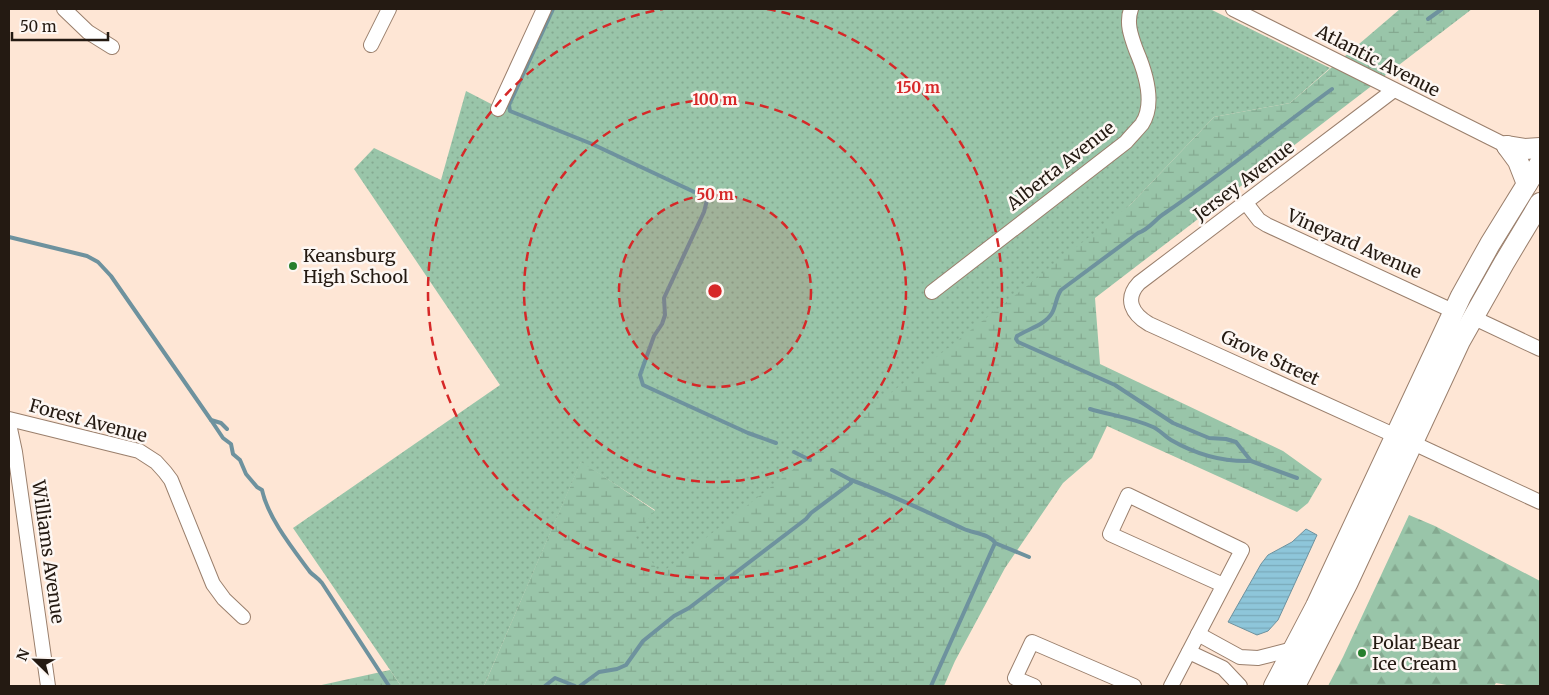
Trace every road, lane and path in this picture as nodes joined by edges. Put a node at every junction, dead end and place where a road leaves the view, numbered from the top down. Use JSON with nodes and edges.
{"nodes":[{"id":1,"x":64,"y":9,"type":"edge"},
{"id":2,"x":388,"y":9,"type":"edge"},
{"id":3,"x":544,"y":9,"type":"edge"},
{"id":4,"x":1131,"y":9,"type":"edge"},
{"id":5,"x":1233,"y":9,"type":"edge"},
{"id":6,"x":371,"y":45,"type":"dead end"},
{"id":7,"x":112,"y":47,"type":"dead end"},
{"id":8,"x":1394,"y":90,"type":"junction"},
{"id":9,"x":498,"y":109,"type":"dead end"},
{"id":10,"x":1507,"y":146,"type":"junction"},
{"id":11,"x":1540,"y":148,"type":"edge"},
{"id":12,"x":1540,"y":163,"type":"edge"},
{"id":13,"x":1527,"y":184,"type":"junction"},
{"id":14,"x":1246,"y":203,"type":"junction"},
{"id":15,"x":1540,"y":203,"type":"edge"},
{"id":16,"x":932,"y":292,"type":"dead end"},
{"id":17,"x":1134,"y":308,"type":"joint"},
{"id":18,"x":1453,"y":312,"type":"junction"},
{"id":19,"x":1472,"y":317,"type":"junction"},
{"id":20,"x":1540,"y":349,"type":"edge"},
{"id":21,"x":9,"y":419,"type":"edge"},
{"id":22,"x":9,"y":424,"type":"edge"},
{"id":23,"x":1404,"y":439,"type":"junction"},
{"id":24,"x":1540,"y":502,"type":"edge"},
{"id":25,"x":1223,"y":585,"type":"junction"},
{"id":26,"x":243,"y":617,"type":"dead end"},
{"id":27,"x":1198,"y":634,"type":"junction"},
{"id":28,"x":1293,"y":649,"type":"junction"},
{"id":29,"x":1189,"y":652,"type":"junction"},
{"id":30,"x":48,"y":686,"type":"edge"},
{"id":31,"x":1034,"y":686,"type":"edge"},
{"id":32,"x":1134,"y":686,"type":"edge"},
{"id":33,"x":1171,"y":686,"type":"edge"},
{"id":34,"x":1240,"y":686,"type":"edge"},
{"id":35,"x":1274,"y":686,"type":"edge"},
{"id":36,"x":1295,"y":686,"type":"edge"}],
"edges":[{"from":1,"to":7,"type":"street"},
{"from":2,"to":6,"type":"street"},
{"from":3,"to":9,"type":"street"},
{"from":4,"to":16,"type":"street","name":"Alberta Avenue"},
{"from":5,"to":8,"type":"street","name":"Atlantic Avenue"},
{"from":8,"to":10,"type":"street","name":"Atlantic Avenue"},
{"from":8,"to":14,"type":"street","name":"Jersey Avenue"},
{"from":10,"to":11,"type":"highway"},
{"from":10,"to":13,"type":"highway"},
{"from":12,"to":13,"type":"highway"},
{"from":13,"to":18,"type":"highway"},
{"from":14,"to":17,"type":"street","name":"Jersey Avenue"},
{"from":14,"to":18,"type":"street","name":"Vineyard Avenue"},
{"from":15,"to":19,"type":"highway"},
{"from":17,"to":23,"type":"street","name":"Grove Street"},
{"from":18,"to":23,"type":"highway"},
{"from":19,"to":20,"type":"street"},
{"from":19,"to":23,"type":"highway"},
{"from":21,"to":26,"type":"street","name":"Forest Avenue"},
{"from":22,"to":30,"type":"street","name":"Williams Avenue"},
{"from":23,"to":24,"type":"street","name":"Grove Street"},
{"from":23,"to":28,"type":"highway"},
{"from":23,"to":36,"type":"highway"},
{"from":25,"to":25,"type":"street"},
{"from":25,"to":27,"type":"street"},
{"from":27,"to":28,"type":"street"},
{"from":27,"to":29,"type":"street"},
{"from":28,"to":35,"type":"highway"},
{"from":29,"to":33,"type":"street"},
{"from":29,"to":34,"type":"street"},
{"from":31,"to":32,"type":"street"}]}
